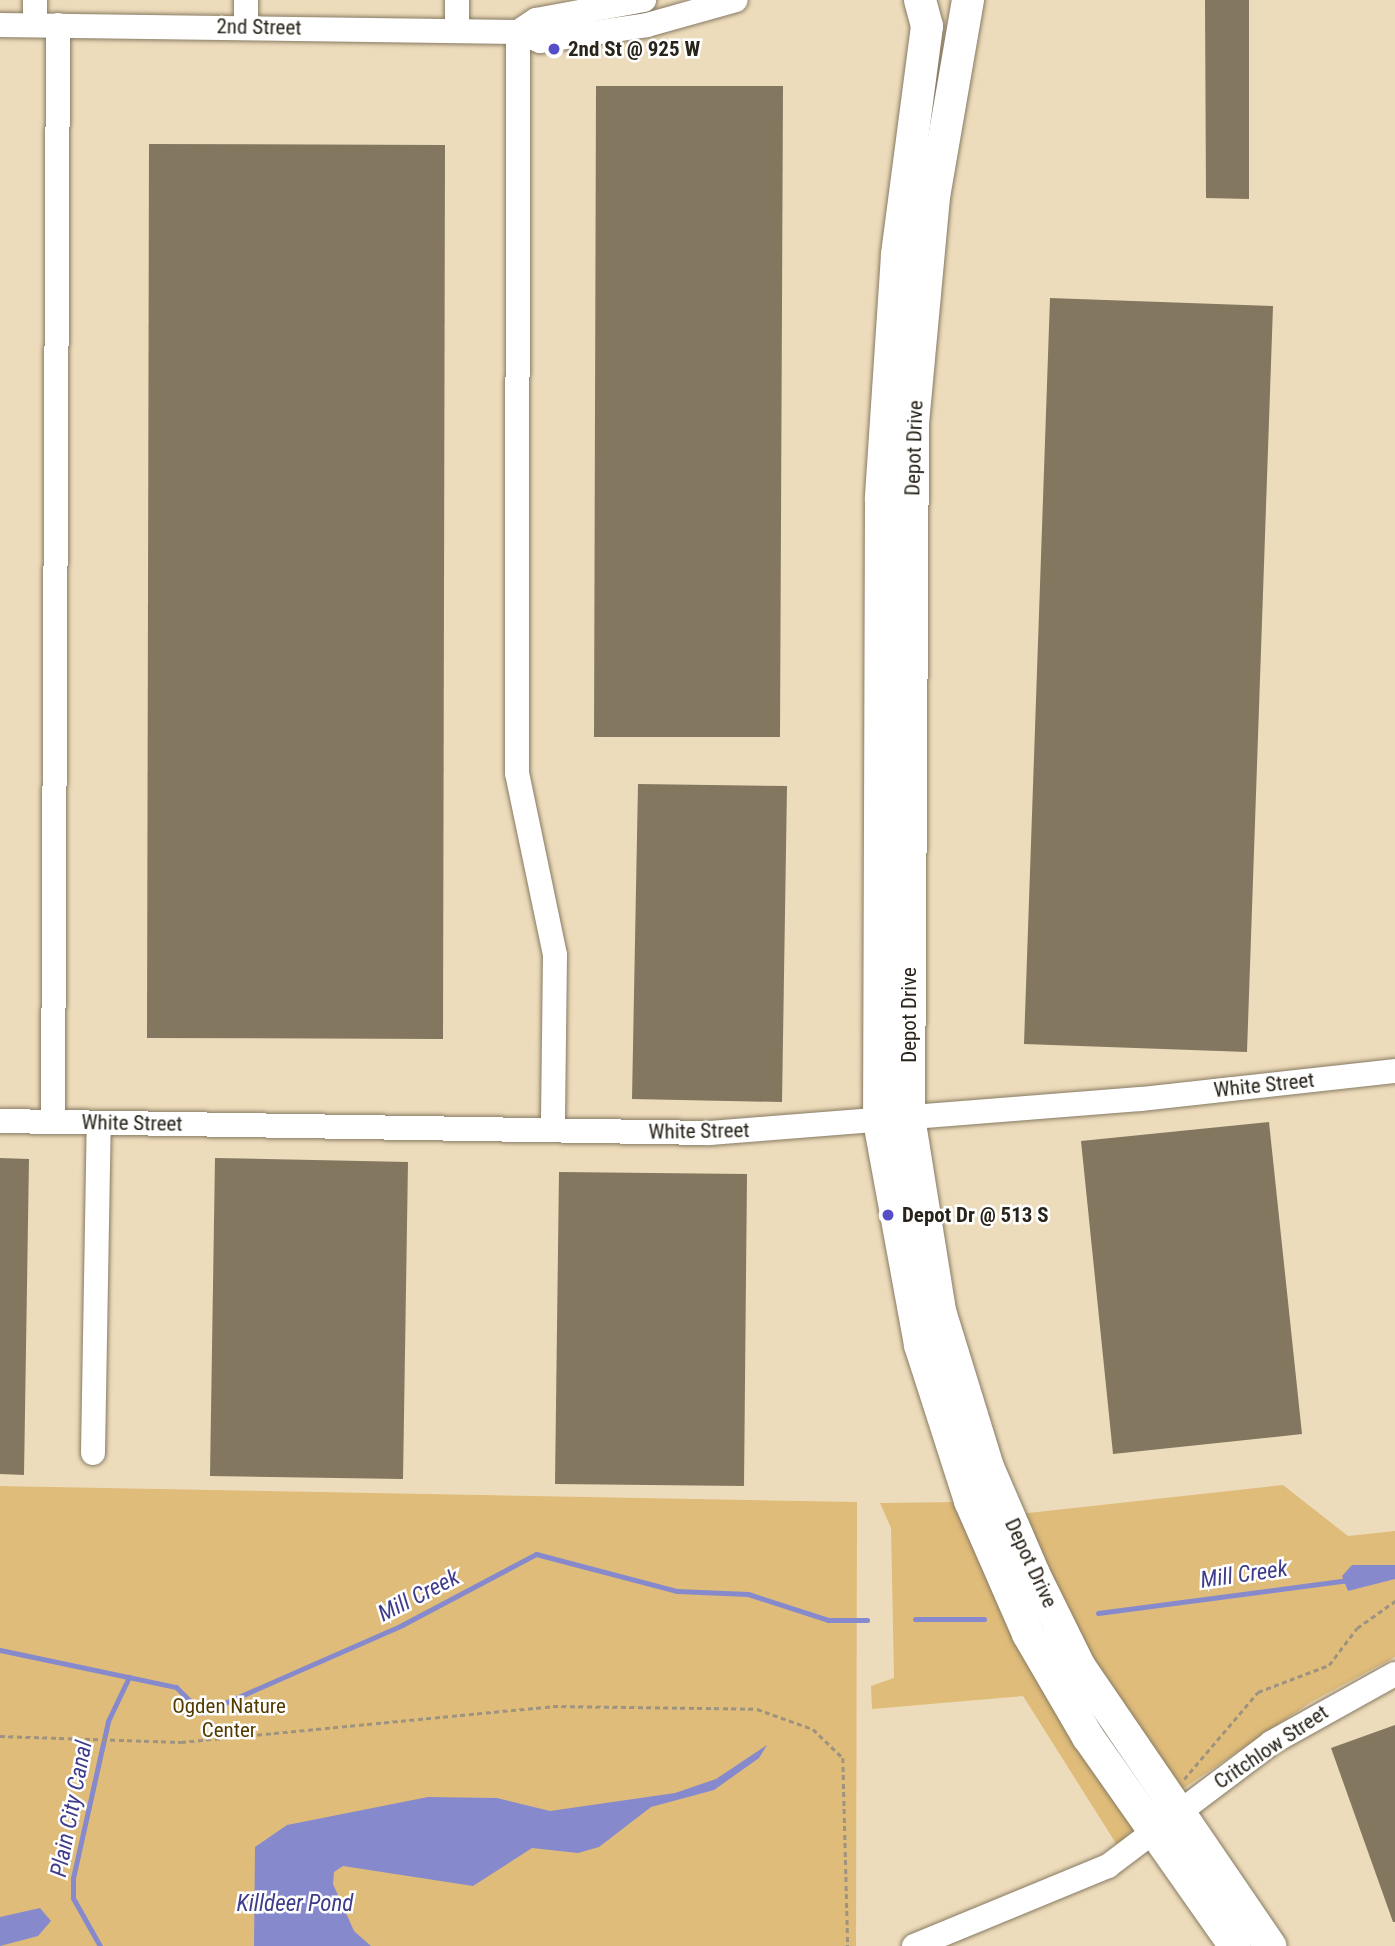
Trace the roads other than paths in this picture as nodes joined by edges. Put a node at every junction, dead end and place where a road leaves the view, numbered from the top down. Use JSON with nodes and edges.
{"nodes":[{"id":1,"x":35,"y":0,"type":"edge"},
{"id":2,"x":246,"y":0,"type":"edge"},
{"id":3,"x":457,"y":0,"type":"edge"},
{"id":4,"x":644,"y":0,"type":"edge"},
{"id":5,"x":736,"y":0,"type":"edge"},
{"id":6,"x":920,"y":0,"type":"edge"},
{"id":7,"x":968,"y":0,"type":"edge"},
{"id":8,"x":0,"y":25,"type":"edge"},
{"id":9,"x":47,"y":25,"type":"junction"},
{"id":10,"x":246,"y":26,"type":"junction"},
{"id":11,"x":457,"y":31,"type":"junction"},
{"id":12,"x":518,"y":32,"type":"junction"},
{"id":13,"x":1395,"y":1071,"type":"edge"},
{"id":14,"x":894,"y":1119,"type":"junction"},
{"id":15,"x":0,"y":1121,"type":"edge"},
{"id":16,"x":53,"y":1122,"type":"junction"},
{"id":17,"x":99,"y":1123,"type":"junction"},
{"id":18,"x":553,"y":1130,"type":"junction"},
{"id":19,"x":93,"y":1453,"type":"dead end"},
{"id":20,"x":1395,"y":1674,"type":"edge"},
{"id":21,"x":1179,"y":1812,"type":"junction"},
{"id":22,"x":1152,"y":1832,"type":"junction"},
{"id":23,"x":914,"y":1946,"type":"edge"},
{"id":24,"x":1235,"y":1946,"type":"edge"},
{"id":25,"x":1270,"y":1946,"type":"edge"}],
"edges":[{"from":1,"to":9,"type":"street"},
{"from":2,"to":10,"type":"street"},
{"from":3,"to":11,"type":"street"},
{"from":4,"to":12,"type":"street","name":"2nd Street"},
{"from":5,"to":12,"type":"street","name":"2nd Street"},
{"from":6,"to":14,"type":"main road","name":"Depot Drive"},
{"from":7,"to":14,"type":"main road","name":"Depot Drive"},
{"from":8,"to":9,"type":"street","name":"2nd Street"},
{"from":9,"to":10,"type":"street","name":"2nd Street"},
{"from":9,"to":16,"type":"street"},
{"from":10,"to":11,"type":"street","name":"2nd Street"},
{"from":11,"to":12,"type":"street","name":"2nd Street"},
{"from":12,"to":18,"type":"street"},
{"from":13,"to":14,"type":"street","name":"White Street"},
{"from":14,"to":18,"type":"street","name":"White Street"},
{"from":14,"to":21,"type":"main road","name":"Depot Drive"},
{"from":14,"to":22,"type":"main road","name":"Depot Drive"},
{"from":15,"to":16,"type":"street","name":"White Street"},
{"from":16,"to":17,"type":"street","name":"White Street"},
{"from":17,"to":18,"type":"street","name":"White Street"},
{"from":17,"to":19,"type":"street"},
{"from":20,"to":21,"type":"street","name":"Critchlow Street"},
{"from":21,"to":22,"type":"street","name":"Critchlow Street"},
{"from":21,"to":25,"type":"main road","name":"Depot Drive"},
{"from":22,"to":23,"type":"street","name":"Critchlow Street"},
{"from":22,"to":24,"type":"main road","name":"Depot Drive"}]}
